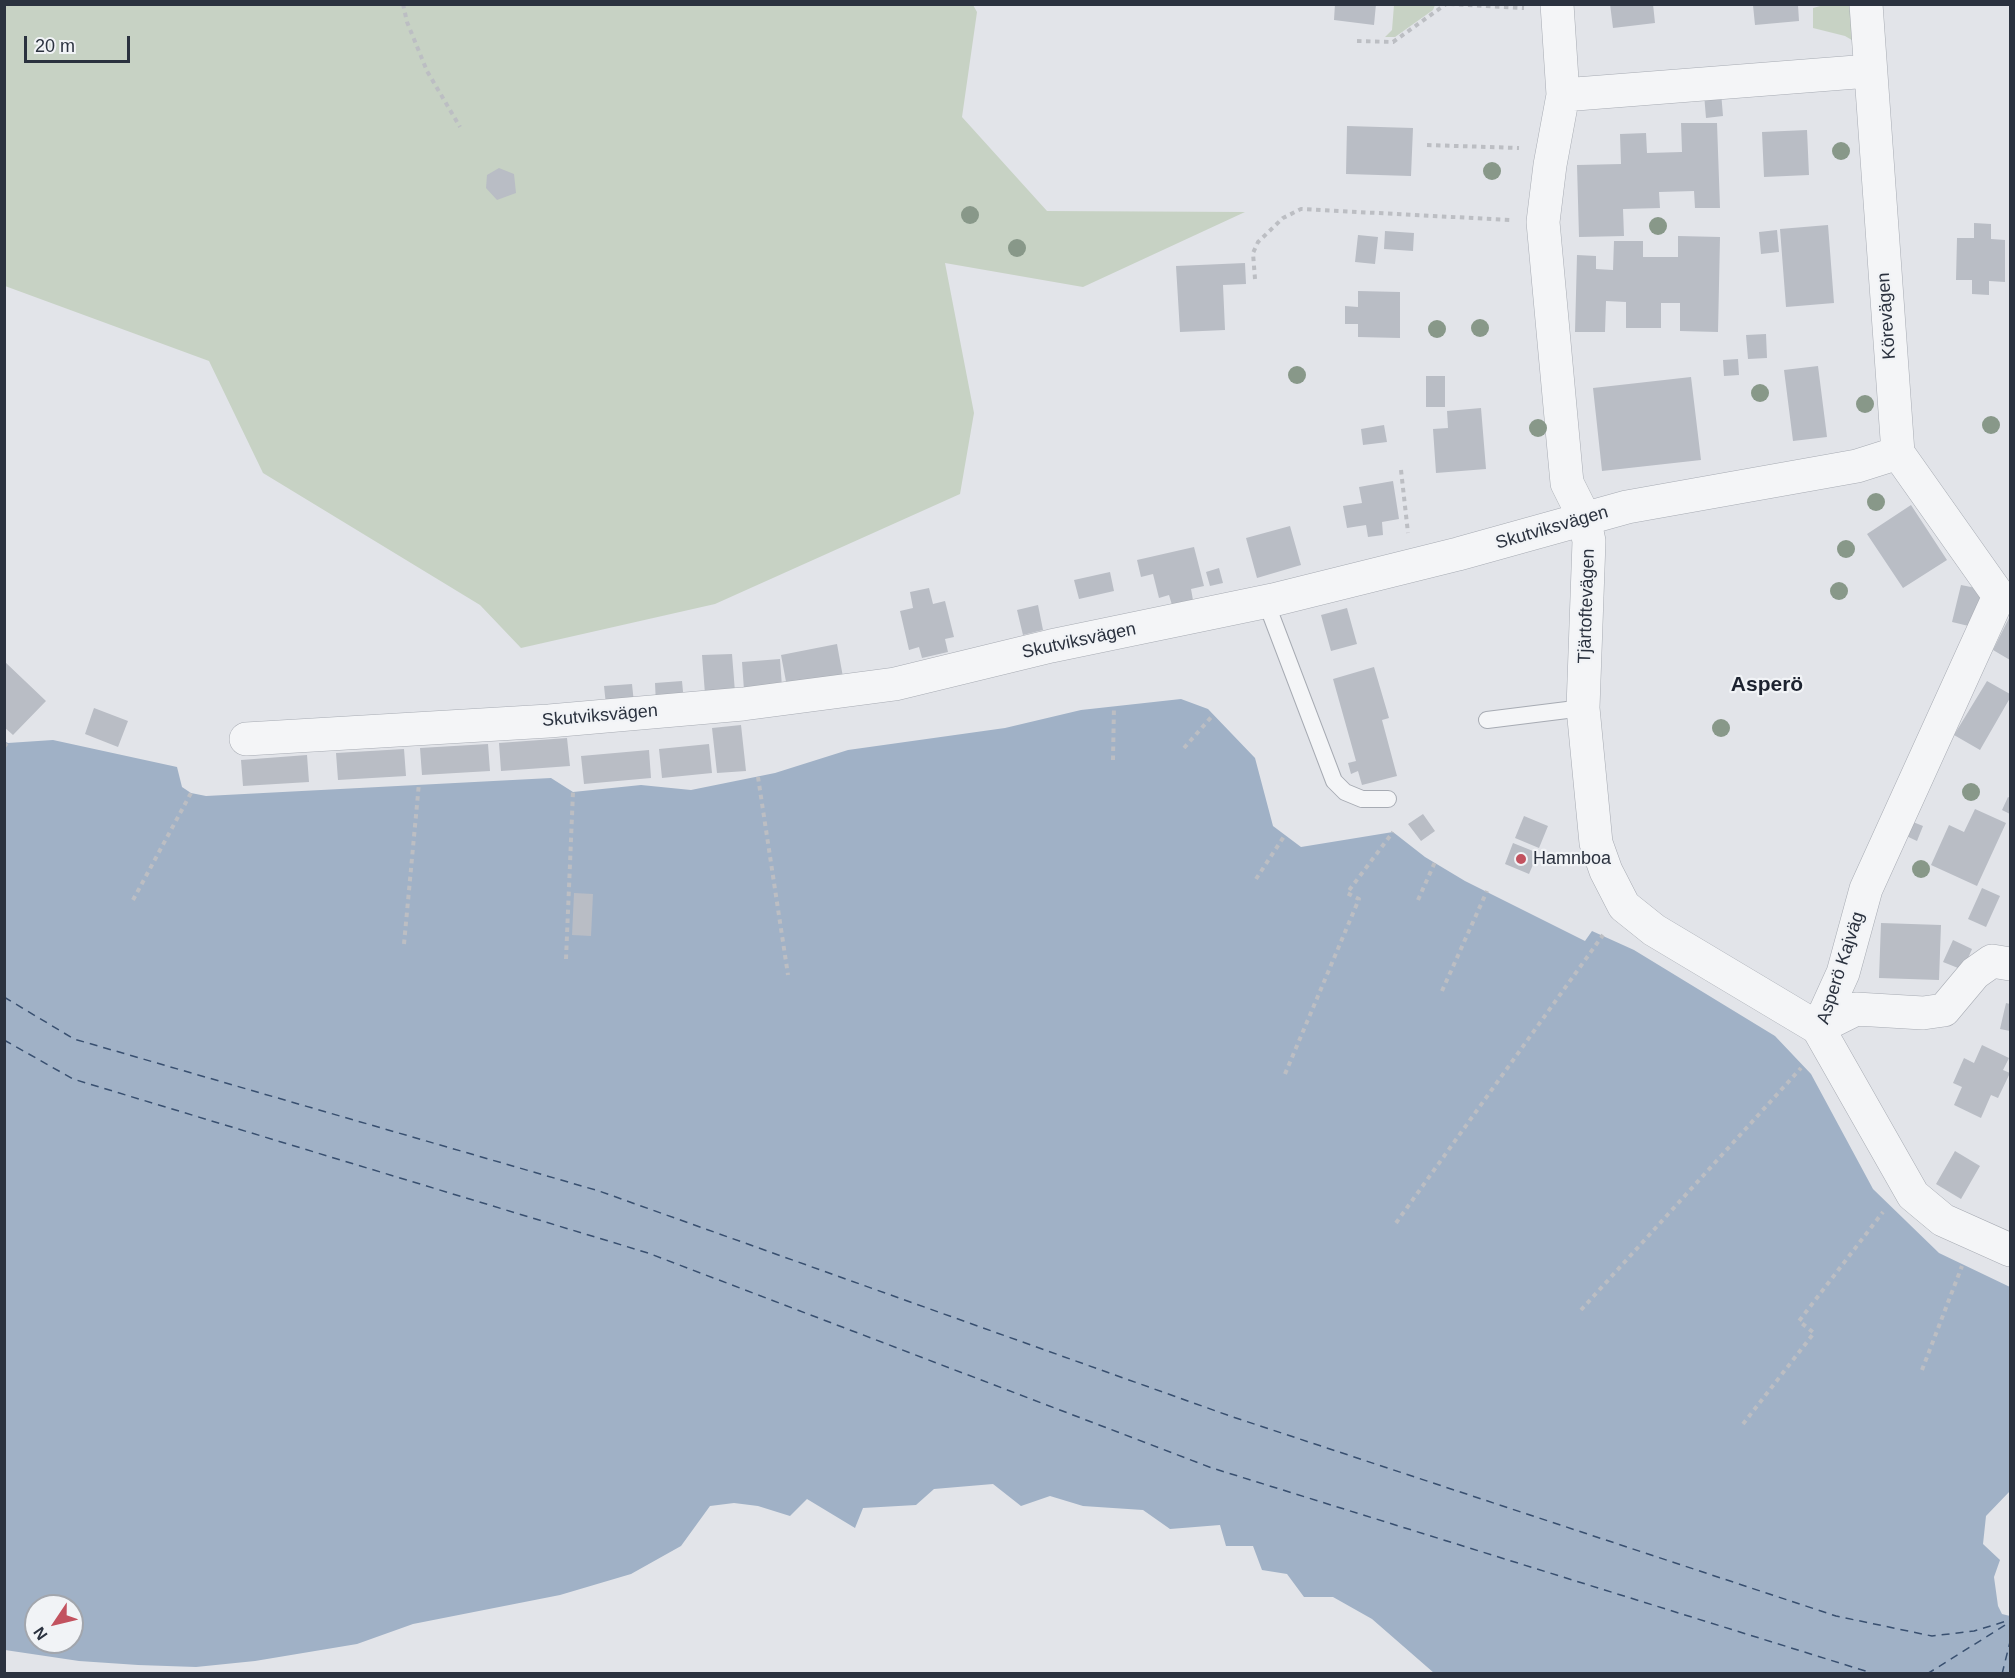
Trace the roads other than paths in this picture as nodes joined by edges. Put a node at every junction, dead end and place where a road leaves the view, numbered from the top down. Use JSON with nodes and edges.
{"nodes":[{"id":1,"x":1866,"y":4,"type":"edge"},
{"id":2,"x":1557,"y":7,"type":"edge"},
{"id":3,"x":1869,"y":71,"type":"junction"},
{"id":4,"x":1563,"y":95,"type":"junction"},
{"id":5,"x":1898,"y":453,"type":"junction"},
{"id":6,"x":1584,"y":517,"type":"junction"},
{"id":7,"x":2005,"y":594,"type":"edge"},
{"id":8,"x":1266,"y":602,"type":"junction"},
{"id":9,"x":1583,"y":708,"type":"junction"},
{"id":10,"x":1487,"y":720,"type":"dead end"},
{"id":11,"x":246,"y":739,"type":"dead end"},
{"id":12,"x":1388,"y":799,"type":"dead end"},
{"id":13,"x":2010,"y":964,"type":"edge"},
{"id":14,"x":1818,"y":1028,"type":"junction"},
{"id":15,"x":2010,"y":1250,"type":"edge"}],
"edges":[{"from":1,"to":3,"type":"street","name":"Körevägen"},
{"from":2,"to":4,"type":"street","name":"Tjärtoftevägen"},
{"from":3,"to":4,"type":"street"},
{"from":3,"to":5,"type":"street","name":"Körevägen"},
{"from":4,"to":6,"type":"street","name":"Tjärtoftevägen"},
{"from":5,"to":6,"type":"street","name":"Skutviksvägen"},
{"from":5,"to":7,"type":"street"},
{"from":6,"to":8,"type":"street","name":"Skutviksvägen"},
{"from":6,"to":9,"type":"street","name":"Tjärtoftevägen"},
{"from":7,"to":14,"type":"street","name":"Asperö Kajväg"},
{"from":8,"to":11,"type":"street","name":"Skutviksvägen"},
{"from":8,"to":12,"type":"lane"},
{"from":9,"to":10,"type":"lane"},
{"from":9,"to":14,"type":"street","name":"Tjärtoftevägen"},
{"from":13,"to":14,"type":"street"},
{"from":14,"to":15,"type":"street","name":"Asperö Kajväg"}]}
